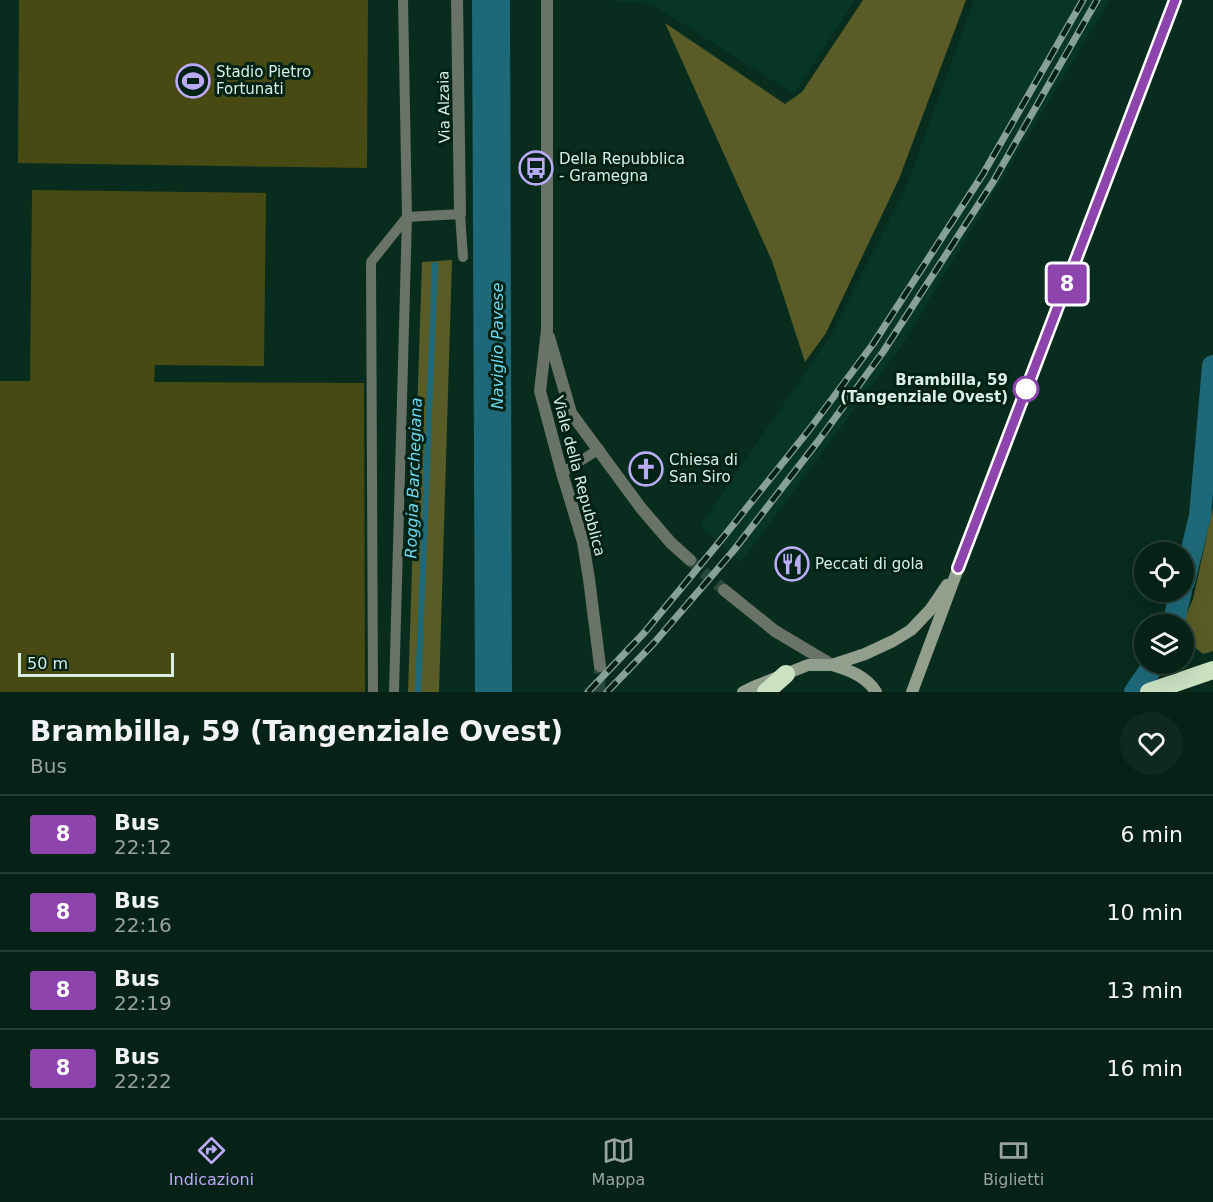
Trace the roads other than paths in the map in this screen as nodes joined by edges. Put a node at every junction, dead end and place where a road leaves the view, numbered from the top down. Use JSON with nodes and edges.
{"nodes":[{"id":1,"x":403,"y":0,"type":"edge"},
{"id":2,"x":458,"y":0,"type":"edge"},
{"id":3,"x":547,"y":0,"type":"edge"},
{"id":4,"x":1175,"y":0,"type":"edge"},
{"id":5,"x":460,"y":214,"type":"junction"},
{"id":6,"x":406,"y":217,"type":"junction"},
{"id":7,"x":463,"y":257,"type":"dead end"},
{"id":8,"x":547,"y":330,"type":"junction"},
{"id":9,"x":599,"y":449,"type":"junction"},
{"id":10,"x":562,"y":472,"type":"junction"},
{"id":11,"x":690,"y":560,"type":"tunnel mouth"},
{"id":12,"x":958,"y":568,"type":"junction"},
{"id":13,"x":724,"y":590,"type":"tunnel mouth"},
{"id":14,"x":832,"y":665,"type":"junction"},
{"id":15,"x":600,"y":666,"type":"tunnel mouth"},
{"id":16,"x":1213,"y":670,"type":"edge"},
{"id":17,"x":786,"y":674,"type":"junction"},
{"id":18,"x":373,"y":692,"type":"edge"},
{"id":19,"x":394,"y":692,"type":"edge"},
{"id":20,"x":743,"y":692,"type":"edge"},
{"id":21,"x":766,"y":692,"type":"edge"},
{"id":22,"x":876,"y":692,"type":"edge"},
{"id":23,"x":912,"y":692,"type":"edge"},
{"id":24,"x":1149,"y":692,"type":"edge"}],
"edges":[{"from":1,"to":6,"type":"lane"},
{"from":2,"to":5,"type":"street","name":"Via Alzaia"},
{"from":3,"to":8,"type":"street","name":"Viale della Repubblica"},
{"from":4,"to":12,"type":"main road"},
{"from":5,"to":6,"type":"lane"},
{"from":5,"to":7,"type":"lane"},
{"from":6,"to":18,"type":"lane"},
{"from":6,"to":19,"type":"lane"},
{"from":8,"to":9,"type":"street","name":"Viale della Repubblica"},
{"from":8,"to":10,"type":"street","name":"Viale della Repubblica"},
{"from":9,"to":10,"type":"lane"},
{"from":9,"to":11,"type":"street","name":"Viale della Repubblica"},
{"from":10,"to":15,"type":"street","name":"Viale della Repubblica"},
{"from":12,"to":14,"type":"main road"},
{"from":12,"to":23,"type":"main road"},
{"from":13,"to":14,"type":"street"},
{"from":14,"to":17,"type":"main road"},
{"from":14,"to":22,"type":"main road"},
{"from":16,"to":24,"type":"highway"},
{"from":17,"to":20,"type":"main road"},
{"from":17,"to":21,"type":"highway"}]}
